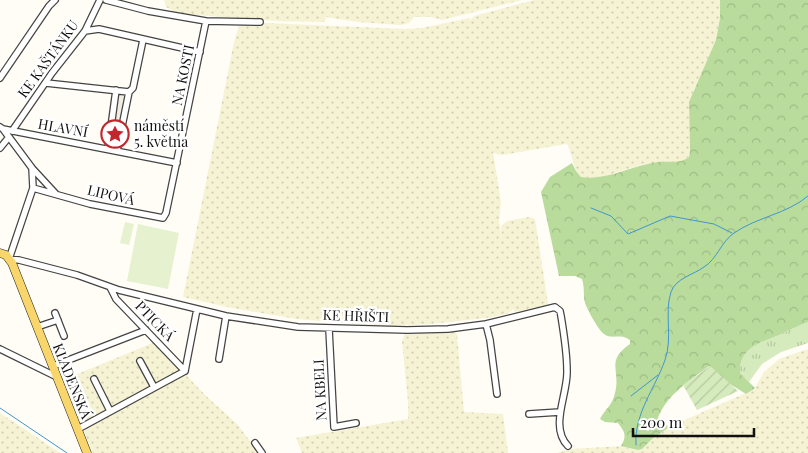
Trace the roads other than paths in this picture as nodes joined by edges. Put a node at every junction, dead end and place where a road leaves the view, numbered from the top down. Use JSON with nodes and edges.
{"nodes":[{"id":1,"x":100,"y":0,"type":"edge"},
{"id":2,"x":106,"y":0,"type":"edge"},
{"id":3,"x":52,"y":1,"type":"edge"},
{"id":4,"x":92,"y":19,"type":"junction"},
{"id":5,"x":206,"y":21,"type":"junction"},
{"id":6,"x":260,"y":22,"type":"dead end"},
{"id":7,"x":99,"y":29,"type":"junction"},
{"id":8,"x":85,"y":31,"type":"junction"},
{"id":9,"x":142,"y":40,"type":"junction"},
{"id":10,"x":200,"y":52,"type":"junction"},
{"id":11,"x":0,"y":78,"type":"edge"},
{"id":12,"x":46,"y":83,"type":"junction"},
{"id":13,"x":116,"y":90,"type":"junction"},
{"id":14,"x":129,"y":92,"type":"junction"},
{"id":15,"x":2,"y":128,"type":"edge"},
{"id":16,"x":10,"y":134,"type":"junction"},
{"id":17,"x":0,"y":148,"type":"edge"},
{"id":18,"x":108,"y":149,"type":"junction"},
{"id":19,"x":116,"y":151,"type":"junction"},
{"id":20,"x":177,"y":163,"type":"junction"},
{"id":21,"x":32,"y":168,"type":"junction"},
{"id":22,"x":34,"y":188,"type":"junction"},
{"id":23,"x":57,"y":194,"type":"junction"},
{"id":24,"x":161,"y":219,"type":"joint"},
{"id":25,"x":0,"y":253,"type":"edge"},
{"id":26,"x":9,"y":259,"type":"junction"},
{"id":27,"x":110,"y":287,"type":"junction"},
{"id":28,"x":197,"y":309,"type":"junction"},
{"id":29,"x":55,"y":313,"type":"dead end"},
{"id":30,"x":226,"y":316,"type":"junction"},
{"id":31,"x":58,"y":320,"type":"junction"},
{"id":32,"x":486,"y":324,"type":"junction"},
{"id":33,"x":37,"y":328,"type":"junction"},
{"id":34,"x":329,"y":328,"type":"junction"},
{"id":35,"x":146,"y":330,"type":"junction"},
{"id":36,"x":64,"y":336,"type":"dead end"},
{"id":37,"x":0,"y":349,"type":"edge"},
{"id":38,"x":219,"y":358,"type":"dead end"},
{"id":39,"x":140,"y":360,"type":"dead end"},
{"id":40,"x":52,"y":366,"type":"junction"},
{"id":41,"x":185,"y":371,"type":"junction"},
{"id":42,"x":57,"y":377,"type":"junction"},
{"id":43,"x":94,"y":379,"type":"dead end"},
{"id":44,"x":154,"y":387,"type":"junction"},
{"id":45,"x":497,"y":394,"type":"dead end"},
{"id":46,"x":110,"y":411,"type":"junction"},
{"id":47,"x":560,"y":412,"type":"junction"},
{"id":48,"x":529,"y":414,"type":"dead end"},
{"id":49,"x":356,"y":423,"type":"dead end"},
{"id":50,"x":78,"y":428,"type":"junction"},
{"id":51,"x":255,"y":443,"type":"dead end"},
{"id":52,"x":568,"y":446,"type":"dead end"},
{"id":53,"x":87,"y":453,"type":"edge"},
{"id":54,"x":262,"y":453,"type":"edge"}],
"edges":[{"from":1,"to":4,"type":"street","name":"KE KAŠTÁNKU"},
{"from":2,"to":5,"type":"street"},
{"from":3,"to":11,"type":"street"},
{"from":4,"to":7,"type":"street"},
{"from":4,"to":8,"type":"street","name":"KE KAŠTÁNKU"},
{"from":5,"to":6,"type":"street"},
{"from":5,"to":10,"type":"street","name":"NA KOSTI"},
{"from":7,"to":8,"type":"street"},
{"from":7,"to":9,"type":"street"},
{"from":8,"to":12,"type":"street","name":"KE KAŠTÁNKU"},
{"from":9,"to":10,"type":"street"},
{"from":9,"to":14,"type":"street"},
{"from":10,"to":20,"type":"street","name":"NA KOSTI"},
{"from":12,"to":13,"type":"street"},
{"from":12,"to":16,"type":"street","name":"KE KAŠTÁNKU"},
{"from":13,"to":14,"type":"street"},
{"from":13,"to":18,"type":"street"},
{"from":14,"to":19,"type":"street"},
{"from":15,"to":16,"type":"street","name":"LIPOVÁ"},
{"from":16,"to":17,"type":"street","name":"KE KAŠTÁNKU"},
{"from":16,"to":18,"type":"street","name":"HLAVNÍ"},
{"from":16,"to":21,"type":"street","name":"LIPOVÁ"},
{"from":18,"to":19,"type":"street","name":"HLAVNÍ"},
{"from":19,"to":20,"type":"street","name":"HLAVNÍ"},
{"from":20,"to":24,"type":"street","name":"NA KOSTI"},
{"from":21,"to":22,"type":"street"},
{"from":21,"to":23,"type":"street","name":"LIPOVÁ"},
{"from":22,"to":23,"type":"street","name":"LIPOVÁ"},
{"from":22,"to":26,"type":"street"},
{"from":23,"to":24,"type":"street","name":"LIPOVÁ"},
{"from":25,"to":26,"type":"main road"},
{"from":26,"to":27,"type":"street","name":"KE HŘIŠTI"},
{"from":26,"to":33,"type":"main road","name":"KLADENSKÁ"},
{"from":27,"to":28,"type":"street","name":"KE HŘIŠTI"},
{"from":27,"to":35,"type":"street","name":"PTICKÁ"},
{"from":28,"to":30,"type":"street","name":"KE HŘIŠTI"},
{"from":28,"to":41,"type":"street"},
{"from":29,"to":31,"type":"street","name":"KLADENSKÁ"},
{"from":30,"to":34,"type":"street","name":"KE HŘIŠTI"},
{"from":30,"to":38,"type":"street"},
{"from":31,"to":33,"type":"street"},
{"from":31,"to":36,"type":"street","name":"KLADENSKÁ"},
{"from":32,"to":34,"type":"street","name":"KE HŘIŠTI"},
{"from":32,"to":45,"type":"street"},
{"from":32,"to":47,"type":"street","name":"KE HŘIŠTI"},
{"from":33,"to":40,"type":"main road","name":"KLADENSKÁ"},
{"from":34,"to":49,"type":"street","name":"NA KBELI"},
{"from":35,"to":40,"type":"street"},
{"from":35,"to":41,"type":"street","name":"PTICKÁ"},
{"from":37,"to":42,"type":"street"},
{"from":39,"to":44,"type":"street"},
{"from":40,"to":42,"type":"main road","name":"KLADENSKÁ"},
{"from":41,"to":44,"type":"street"},
{"from":42,"to":50,"type":"main road","name":"KLADENSKÁ"},
{"from":43,"to":46,"type":"street"},
{"from":44,"to":46,"type":"street"},
{"from":46,"to":50,"type":"street"},
{"from":47,"to":48,"type":"street"},
{"from":47,"to":52,"type":"street","name":"KE HŘIŠTI"},
{"from":50,"to":53,"type":"main road","name":"KLADENSKÁ"},
{"from":51,"to":54,"type":"street"}]}
